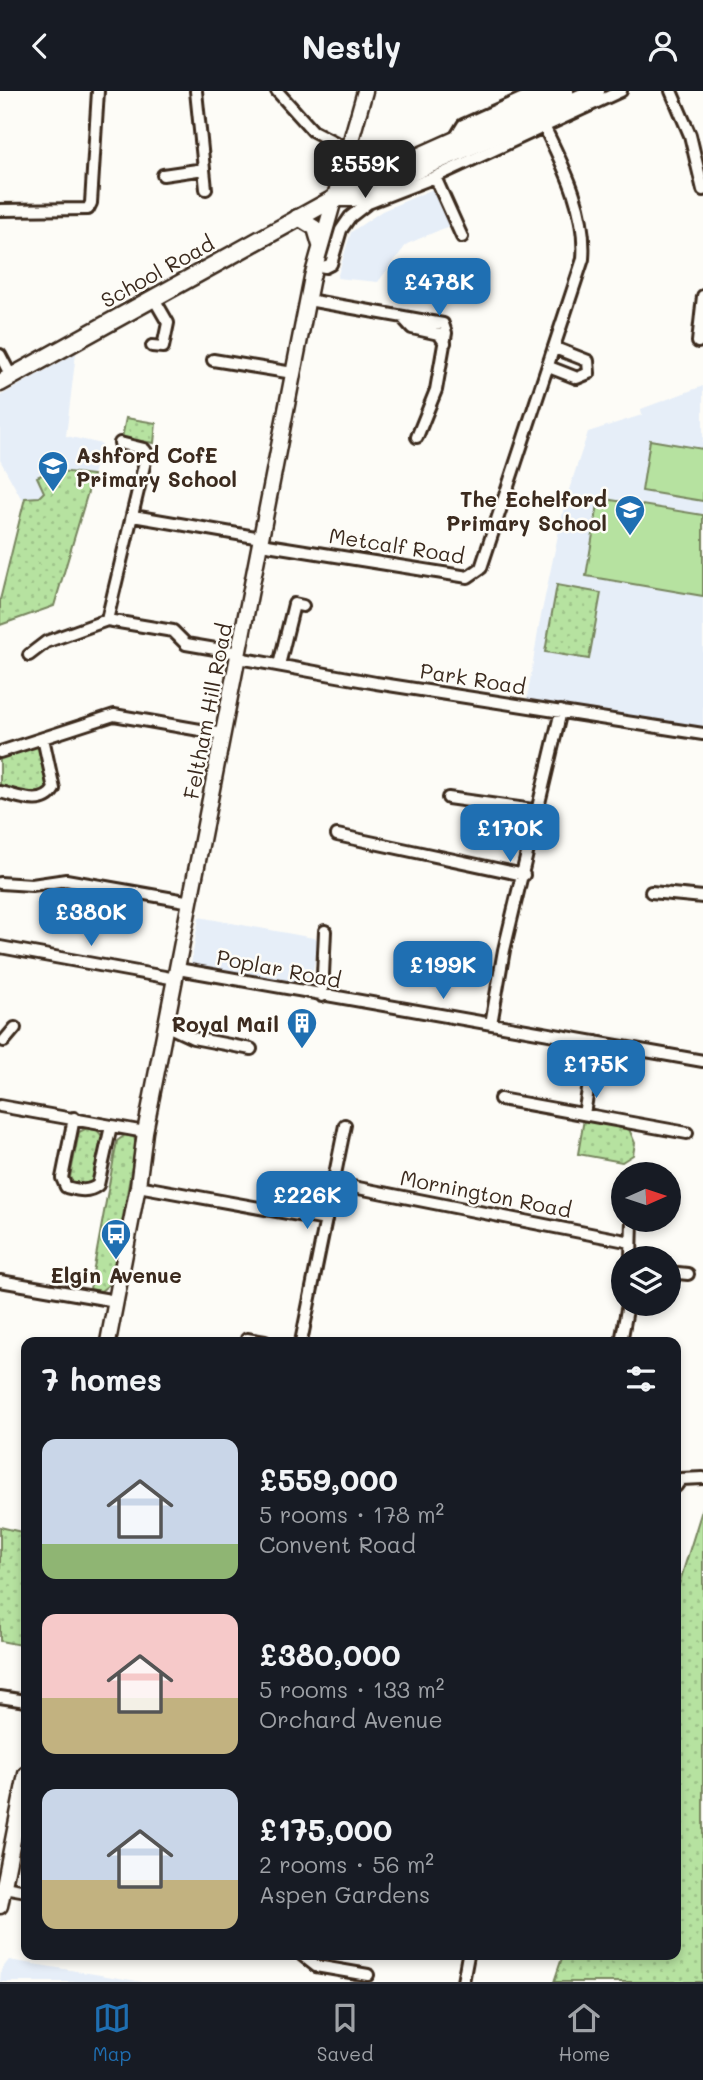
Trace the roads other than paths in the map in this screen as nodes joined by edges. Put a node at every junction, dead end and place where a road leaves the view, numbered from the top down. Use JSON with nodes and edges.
{"nodes":[{"id":1,"x":97,"y":91,"type":"edge"},
{"id":2,"x":196,"y":91,"type":"edge"},
{"id":3,"x":277,"y":91,"type":"edge"},
{"id":4,"x":365,"y":91,"type":"edge"},
{"id":5,"x":539,"y":91,"type":"edge"},
{"id":6,"x":565,"y":91,"type":"edge"},
{"id":7,"x":596,"y":91,"type":"edge"},
{"id":8,"x":621,"y":91,"type":"edge"},
{"id":9,"x":671,"y":91,"type":"edge"},
{"id":10,"x":515,"y":96,"type":"edge"},
{"id":11,"x":542,"y":122,"type":"junction"},
{"id":12,"x":452,"y":142,"type":"junction"},
{"id":13,"x":348,"y":149,"type":"junction"},
{"id":14,"x":204,"y":169,"type":"junction"},
{"id":15,"x":378,"y":174,"type":"junction"},
{"id":16,"x":163,"y":175,"type":"dead end"},
{"id":17,"x":435,"y":177,"type":"junction"},
{"id":18,"x":206,"y":189,"type":"dead end"},
{"id":19,"x":703,"y":190,"type":"edge"},
{"id":20,"x":335,"y":198,"type":"junction"},
{"id":21,"x":0,"y":210,"type":"edge"},
{"id":22,"x":297,"y":217,"type":"junction"},
{"id":23,"x":462,"y":237,"type":"dead end"},
{"id":24,"x":320,"y":250,"type":"junction"},
{"id":25,"x":315,"y":265,"type":"junction"},
{"id":26,"x":703,"y":296,"type":"edge"},
{"id":27,"x":153,"y":297,"type":"junction"},
{"id":28,"x":308,"y":300,"type":"junction"},
{"id":29,"x":698,"y":342,"type":"dead end"},
{"id":30,"x":152,"y":346,"type":"dead end"},
{"id":31,"x":555,"y":348,"type":"junction"},
{"id":32,"x":0,"y":355,"type":"edge"},
{"id":33,"x":213,"y":360,"type":"dead end"},
{"id":34,"x":549,"y":367,"type":"junction"},
{"id":35,"x":293,"y":373,"type":"junction"},
{"id":36,"x":6,"y":379,"type":"edge"},
{"id":37,"x":417,"y":436,"type":"dead end"},
{"id":38,"x":120,"y":443,"type":"dead end"},
{"id":39,"x":133,"y":516,"type":"junction"},
{"id":40,"x":261,"y":541,"type":"junction"},
{"id":41,"x":303,"y":605,"type":"dead end"},
{"id":42,"x":107,"y":620,"type":"junction"},
{"id":43,"x":29,"y":655,"type":"dead end"},
{"id":44,"x":239,"y":656,"type":"junction"},
{"id":45,"x":279,"y":665,"type":"junction"},
{"id":46,"x":561,"y":711,"type":"junction"},
{"id":47,"x":223,"y":734,"type":"junction"},
{"id":48,"x":703,"y":734,"type":"edge"},
{"id":49,"x":43,"y":738,"type":"junction"},
{"id":50,"x":0,"y":752,"type":"edge"},
{"id":51,"x":0,"y":792,"type":"edge"},
{"id":52,"x":448,"y":798,"type":"dead end"},
{"id":53,"x":540,"y":811,"type":"junction"},
{"id":54,"x":338,"y":835,"type":"dead end"},
{"id":55,"x":524,"y":875,"type":"junction"},
{"id":56,"x":0,"y":883,"type":"edge"},
{"id":57,"x":651,"y":892,"type":"dead end"},
{"id":58,"x":703,"y":897,"type":"edge"},
{"id":59,"x":191,"y":902,"type":"junction"},
{"id":60,"x":325,"y":932,"type":"dead end"},
{"id":61,"x":0,"y":947,"type":"edge"},
{"id":62,"x":177,"y":974,"type":"junction"},
{"id":63,"x":322,"y":996,"type":"junction"},
{"id":64,"x":491,"y":1024,"type":"junction"},
{"id":65,"x":167,"y":1026,"type":"junction"},
{"id":66,"x":15,"y":1028,"type":"dead end"},
{"id":67,"x":5,"y":1041,"type":"edge"},
{"id":68,"x":596,"y":1042,"type":"junction"},
{"id":69,"x":251,"y":1049,"type":"dead end"},
{"id":70,"x":703,"y":1061,"type":"edge"},
{"id":71,"x":522,"y":1088,"type":"dead end"},
{"id":72,"x":500,"y":1099,"type":"dead end"},
{"id":73,"x":519,"y":1102,"type":"junction"},
{"id":74,"x":0,"y":1106,"type":"edge"},
{"id":75,"x":584,"y":1114,"type":"junction"},
{"id":76,"x":74,"y":1118,"type":"junction"},
{"id":77,"x":345,"y":1125,"type":"dead end"},
{"id":78,"x":111,"y":1126,"type":"junction"},
{"id":79,"x":145,"y":1132,"type":"junction"},
{"id":80,"x":687,"y":1133,"type":"dead end"},
{"id":81,"x":333,"y":1183,"type":"junction"},
{"id":82,"x":138,"y":1186,"type":"junction"},
{"id":83,"x":326,"y":1220,"type":"junction"},
{"id":84,"x":631,"y":1232,"type":"edge"},
{"id":85,"x":631,"y":1242,"type":"junction"},
{"id":86,"x":631,"y":1246,"type":"edge"},
{"id":87,"x":681,"y":1273,"type":"edge"},
{"id":88,"x":689,"y":1274,"type":"dead end"},
{"id":89,"x":0,"y":1281,"type":"edge"},
{"id":90,"x":116,"y":1301,"type":"junction"},
{"id":91,"x":626,"y":1316,"type":"edge"},
{"id":92,"x":109,"y":1337,"type":"edge"},
{"id":93,"x":302,"y":1337,"type":"edge"},
{"id":94,"x":622,"y":1337,"type":"edge"},
{"id":95,"x":703,"y":1478,"type":"edge"},
{"id":96,"x":681,"y":1479,"type":"edge"},
{"id":97,"x":0,"y":1697,"type":"edge"},
{"id":98,"x":21,"y":1701,"type":"edge"},
{"id":99,"x":21,"y":1800,"type":"edge"},
{"id":100,"x":4,"y":1887,"type":"junction"},
{"id":101,"x":21,"y":1890,"type":"edge"},
{"id":102,"x":0,"y":1906,"type":"edge"},
{"id":103,"x":308,"y":1960,"type":"edge"},
{"id":104,"x":467,"y":1960,"type":"edge"},
{"id":105,"x":368,"y":1975,"type":"dead end"},
{"id":106,"x":463,"y":1982,"type":"edge"}],
"edges":[{"from":1,"to":21,"type":"street"},
{"from":2,"to":14,"type":"street"},
{"from":3,"to":13,"type":"street"},
{"from":4,"to":13,"type":"street","name":"Feltham Hill Road"},
{"from":5,"to":10,"type":"street"},
{"from":6,"to":12,"type":"main road"},
{"from":7,"to":11,"type":"main road"},
{"from":8,"to":11,"type":"street"},
{"from":9,"to":19,"type":"street"},
{"from":10,"to":12,"type":"street"},
{"from":11,"to":17,"type":"street"},
{"from":11,"to":20,"type":"main road"},
{"from":11,"to":31,"type":"street","name":"Metcalf Road"},
{"from":12,"to":15,"type":"main road"},
{"from":13,"to":15,"type":"street"},
{"from":13,"to":20,"type":"street","name":"Feltham Hill Road"},
{"from":14,"to":16,"type":"street"},
{"from":14,"to":18,"type":"street"},
{"from":15,"to":20,"type":"main road"},
{"from":17,"to":23,"type":"street"},
{"from":17,"to":25,"type":"street"},
{"from":20,"to":22,"type":"main road","name":"School Road"},
{"from":20,"to":24,"type":"street","name":"Feltham Hill Road"},
{"from":22,"to":24,"type":"street"},
{"from":22,"to":27,"type":"main road","name":"School Road"},
{"from":24,"to":25,"type":"street","name":"Feltham Hill Road"},
{"from":25,"to":28,"type":"street","name":"Feltham Hill Road"},
{"from":26,"to":29,"type":"street"},
{"from":27,"to":30,"type":"street"},
{"from":27,"to":36,"type":"main road","name":"School Road"},
{"from":28,"to":35,"type":"street","name":"Feltham Hill Road"},
{"from":28,"to":37,"type":"street"},
{"from":31,"to":34,"type":"street","name":"Metcalf Road"},
{"from":31,"to":34,"type":"street"},
{"from":32,"to":36,"type":"street"},
{"from":33,"to":35,"type":"street"},
{"from":34,"to":40,"type":"street","name":"Metcalf Road"},
{"from":35,"to":40,"type":"street","name":"Feltham Hill Road"},
{"from":38,"to":39,"type":"street"},
{"from":39,"to":40,"type":"street"},
{"from":39,"to":42,"type":"street"},
{"from":40,"to":44,"type":"street","name":"Feltham Hill Road"},
{"from":41,"to":45,"type":"street"},
{"from":42,"to":43,"type":"street"},
{"from":42,"to":44,"type":"street","name":"Park Road"},
{"from":44,"to":45,"type":"street","name":"Park Road"},
{"from":44,"to":47,"type":"street","name":"Feltham Hill Road"},
{"from":45,"to":46,"type":"street","name":"Park Road"},
{"from":46,"to":48,"type":"street","name":"Park Road"},
{"from":46,"to":53,"type":"street"},
{"from":47,"to":49,"type":"street"},
{"from":47,"to":59,"type":"street","name":"Feltham Hill Road"},
{"from":49,"to":50,"type":"street"},
{"from":49,"to":51,"type":"street"},
{"from":52,"to":53,"type":"street"},
{"from":53,"to":55,"type":"street"},
{"from":54,"to":55,"type":"street"},
{"from":55,"to":64,"type":"street"},
{"from":56,"to":59,"type":"street"},
{"from":57,"to":58,"type":"street"},
{"from":59,"to":62,"type":"street","name":"Feltham Hill Road"},
{"from":60,"to":63,"type":"street"},
{"from":61,"to":62,"type":"street","name":"Poplar Road"},
{"from":62,"to":63,"type":"street","name":"Poplar Road"},
{"from":62,"to":65,"type":"street","name":"Feltham Hill Road"},
{"from":63,"to":64,"type":"street","name":"Poplar Road"},
{"from":64,"to":68,"type":"street","name":"Poplar Road"},
{"from":65,"to":69,"type":"street"},
{"from":65,"to":79,"type":"street","name":"Feltham Hill Road"},
{"from":66,"to":67,"type":"street"},
{"from":68,"to":70,"type":"street","name":"Poplar Road"},
{"from":68,"to":75,"type":"street"},
{"from":71,"to":73,"type":"street"},
{"from":72,"to":73,"type":"street"},
{"from":73,"to":75,"type":"street"},
{"from":74,"to":76,"type":"street"},
{"from":75,"to":80,"type":"street"},
{"from":76,"to":78,"type":"street"},
{"from":76,"to":78,"type":"street"},
{"from":77,"to":81,"type":"street"},
{"from":78,"to":79,"type":"street"},
{"from":79,"to":82,"type":"street","name":"Feltham Hill Road"},
{"from":81,"to":83,"type":"street"},
{"from":81,"to":85,"type":"street","name":"Mornington Road"},
{"from":82,"to":83,"type":"street"},
{"from":82,"to":90,"type":"street","name":"Feltham Hill Road"},
{"from":83,"to":93,"type":"street"},
{"from":84,"to":85,"type":"street"},
{"from":85,"to":86,"type":"street"},
{"from":87,"to":88,"type":"street"},
{"from":89,"to":90,"type":"street"},
{"from":90,"to":92,"type":"street","name":"Feltham Hill Road"},
{"from":91,"to":94,"type":"street"},
{"from":95,"to":96,"type":"street"},
{"from":97,"to":98,"type":"street"},
{"from":99,"to":100,"type":"street"},
{"from":100,"to":101,"type":"street"},
{"from":100,"to":102,"type":"street"},
{"from":103,"to":105,"type":"street"},
{"from":104,"to":106,"type":"street"}]}
